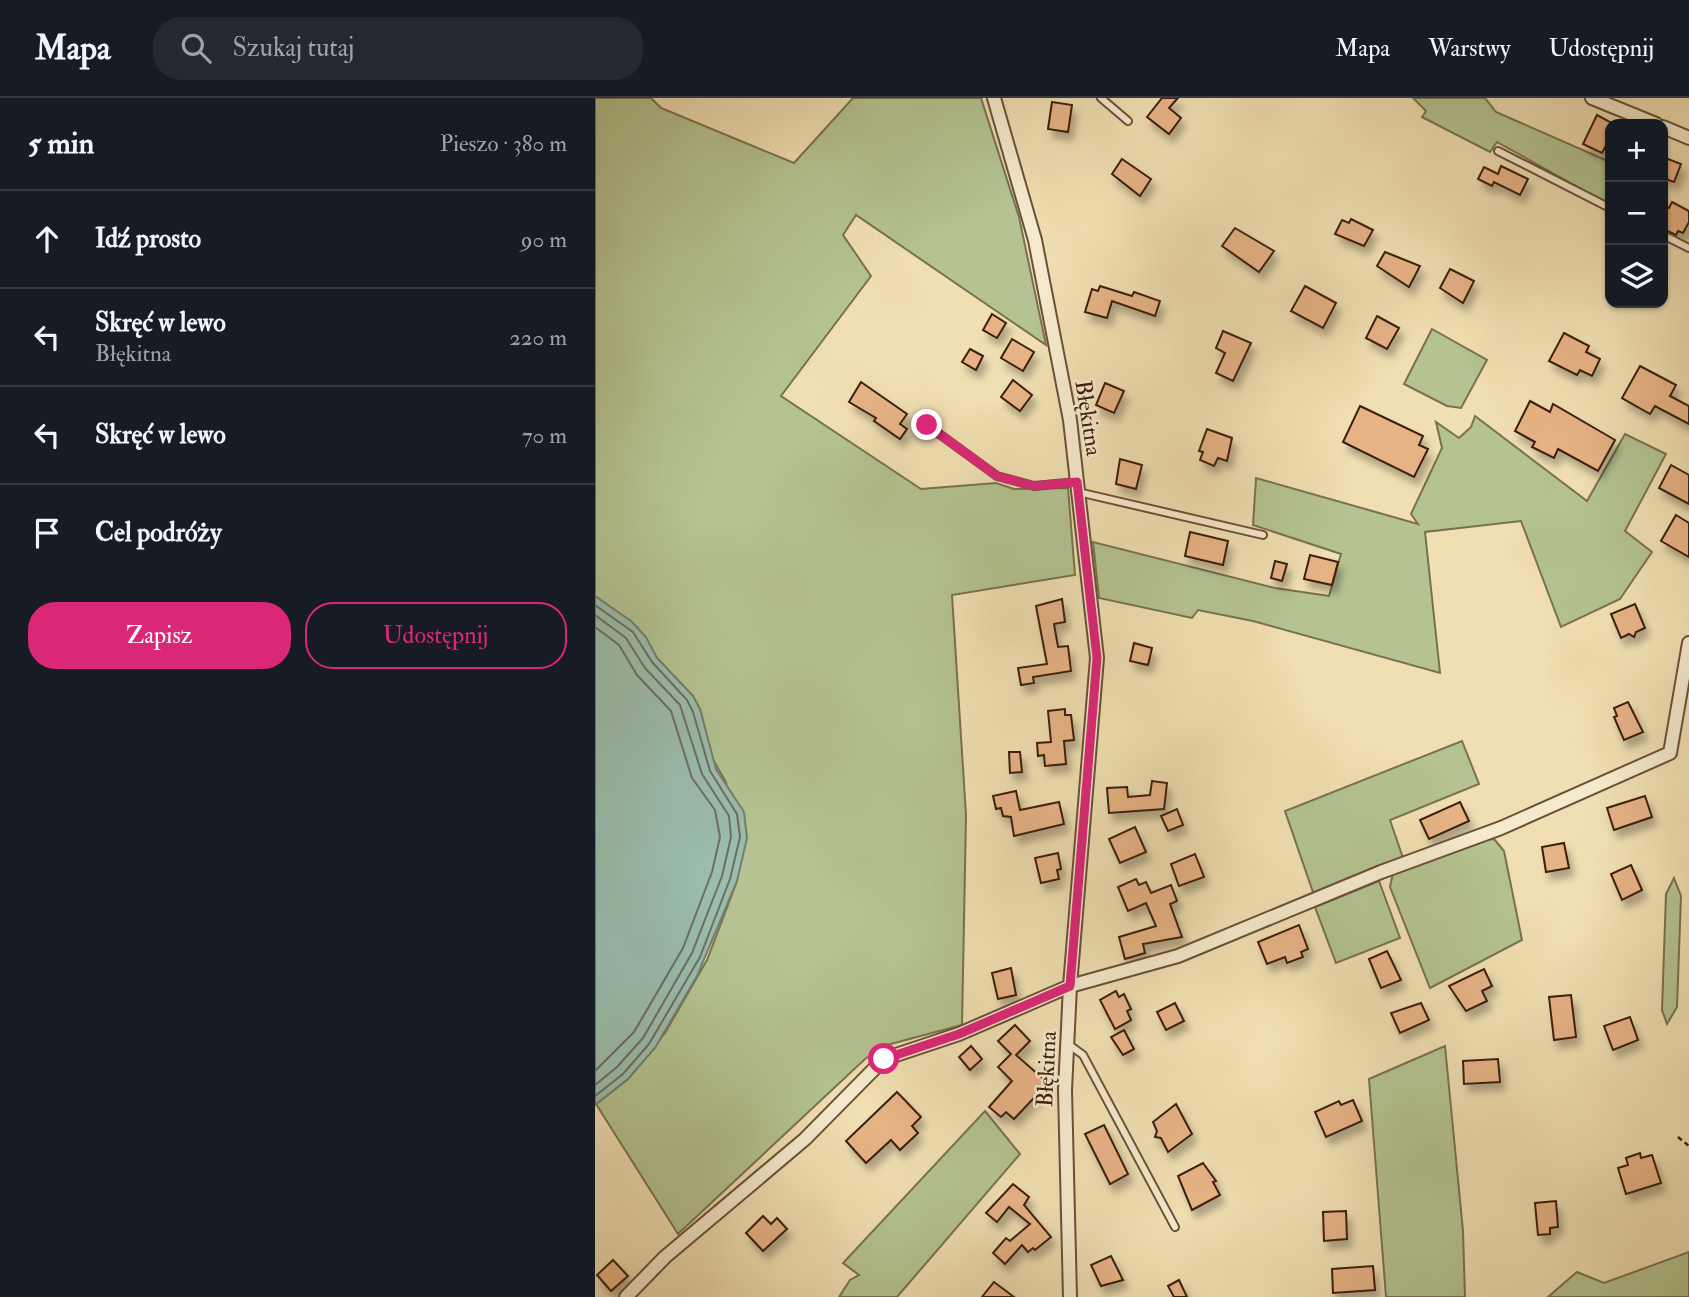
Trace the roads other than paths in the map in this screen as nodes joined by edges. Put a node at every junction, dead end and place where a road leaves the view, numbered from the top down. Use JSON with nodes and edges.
{"nodes":[{"id":1,"x":994,"y":98,"type":"edge"},
{"id":2,"x":1101,"y":98,"type":"edge"},
{"id":3,"x":1592,"y":98,"type":"edge"},
{"id":4,"x":1643,"y":119,"type":"edge"},
{"id":5,"x":1128,"y":121,"type":"dead end"},
{"id":6,"x":1668,"y":129,"type":"edge"},
{"id":7,"x":1689,"y":138,"type":"edge"},
{"id":8,"x":1497,"y":150,"type":"dead end"},
{"id":9,"x":1605,"y":205,"type":"edge"},
{"id":10,"x":1668,"y":238,"type":"edge"},
{"id":11,"x":1689,"y":248,"type":"edge"},
{"id":12,"x":927,"y":425,"type":"dead end"},
{"id":13,"x":1078,"y":487,"type":"junction"},
{"id":14,"x":1263,"y":535,"type":"dead end"},
{"id":15,"x":1689,"y":643,"type":"edge"},
{"id":16,"x":1070,"y":986,"type":"junction"},
{"id":17,"x":1068,"y":1044,"type":"junction"},
{"id":18,"x":1175,"y":1227,"type":"dead end"},
{"id":19,"x":626,"y":1297,"type":"edge"},
{"id":20,"x":1070,"y":1297,"type":"edge"}],
"edges":[{"from":1,"to":13,"type":"street","name":"Błękitna"},
{"from":2,"to":5,"type":"lane"},
{"from":3,"to":4,"type":"street"},
{"from":6,"to":7,"type":"street"},
{"from":8,"to":9,"type":"lane"},
{"from":10,"to":11,"type":"lane"},
{"from":12,"to":13,"type":"lane"},
{"from":13,"to":14,"type":"lane"},
{"from":13,"to":16,"type":"street","name":"Błękitna"},
{"from":15,"to":16,"type":"street"},
{"from":16,"to":17,"type":"street","name":"Błękitna"},
{"from":16,"to":19,"type":"street"},
{"from":17,"to":18,"type":"lane"},
{"from":17,"to":20,"type":"street","name":"Błękitna"}]}
